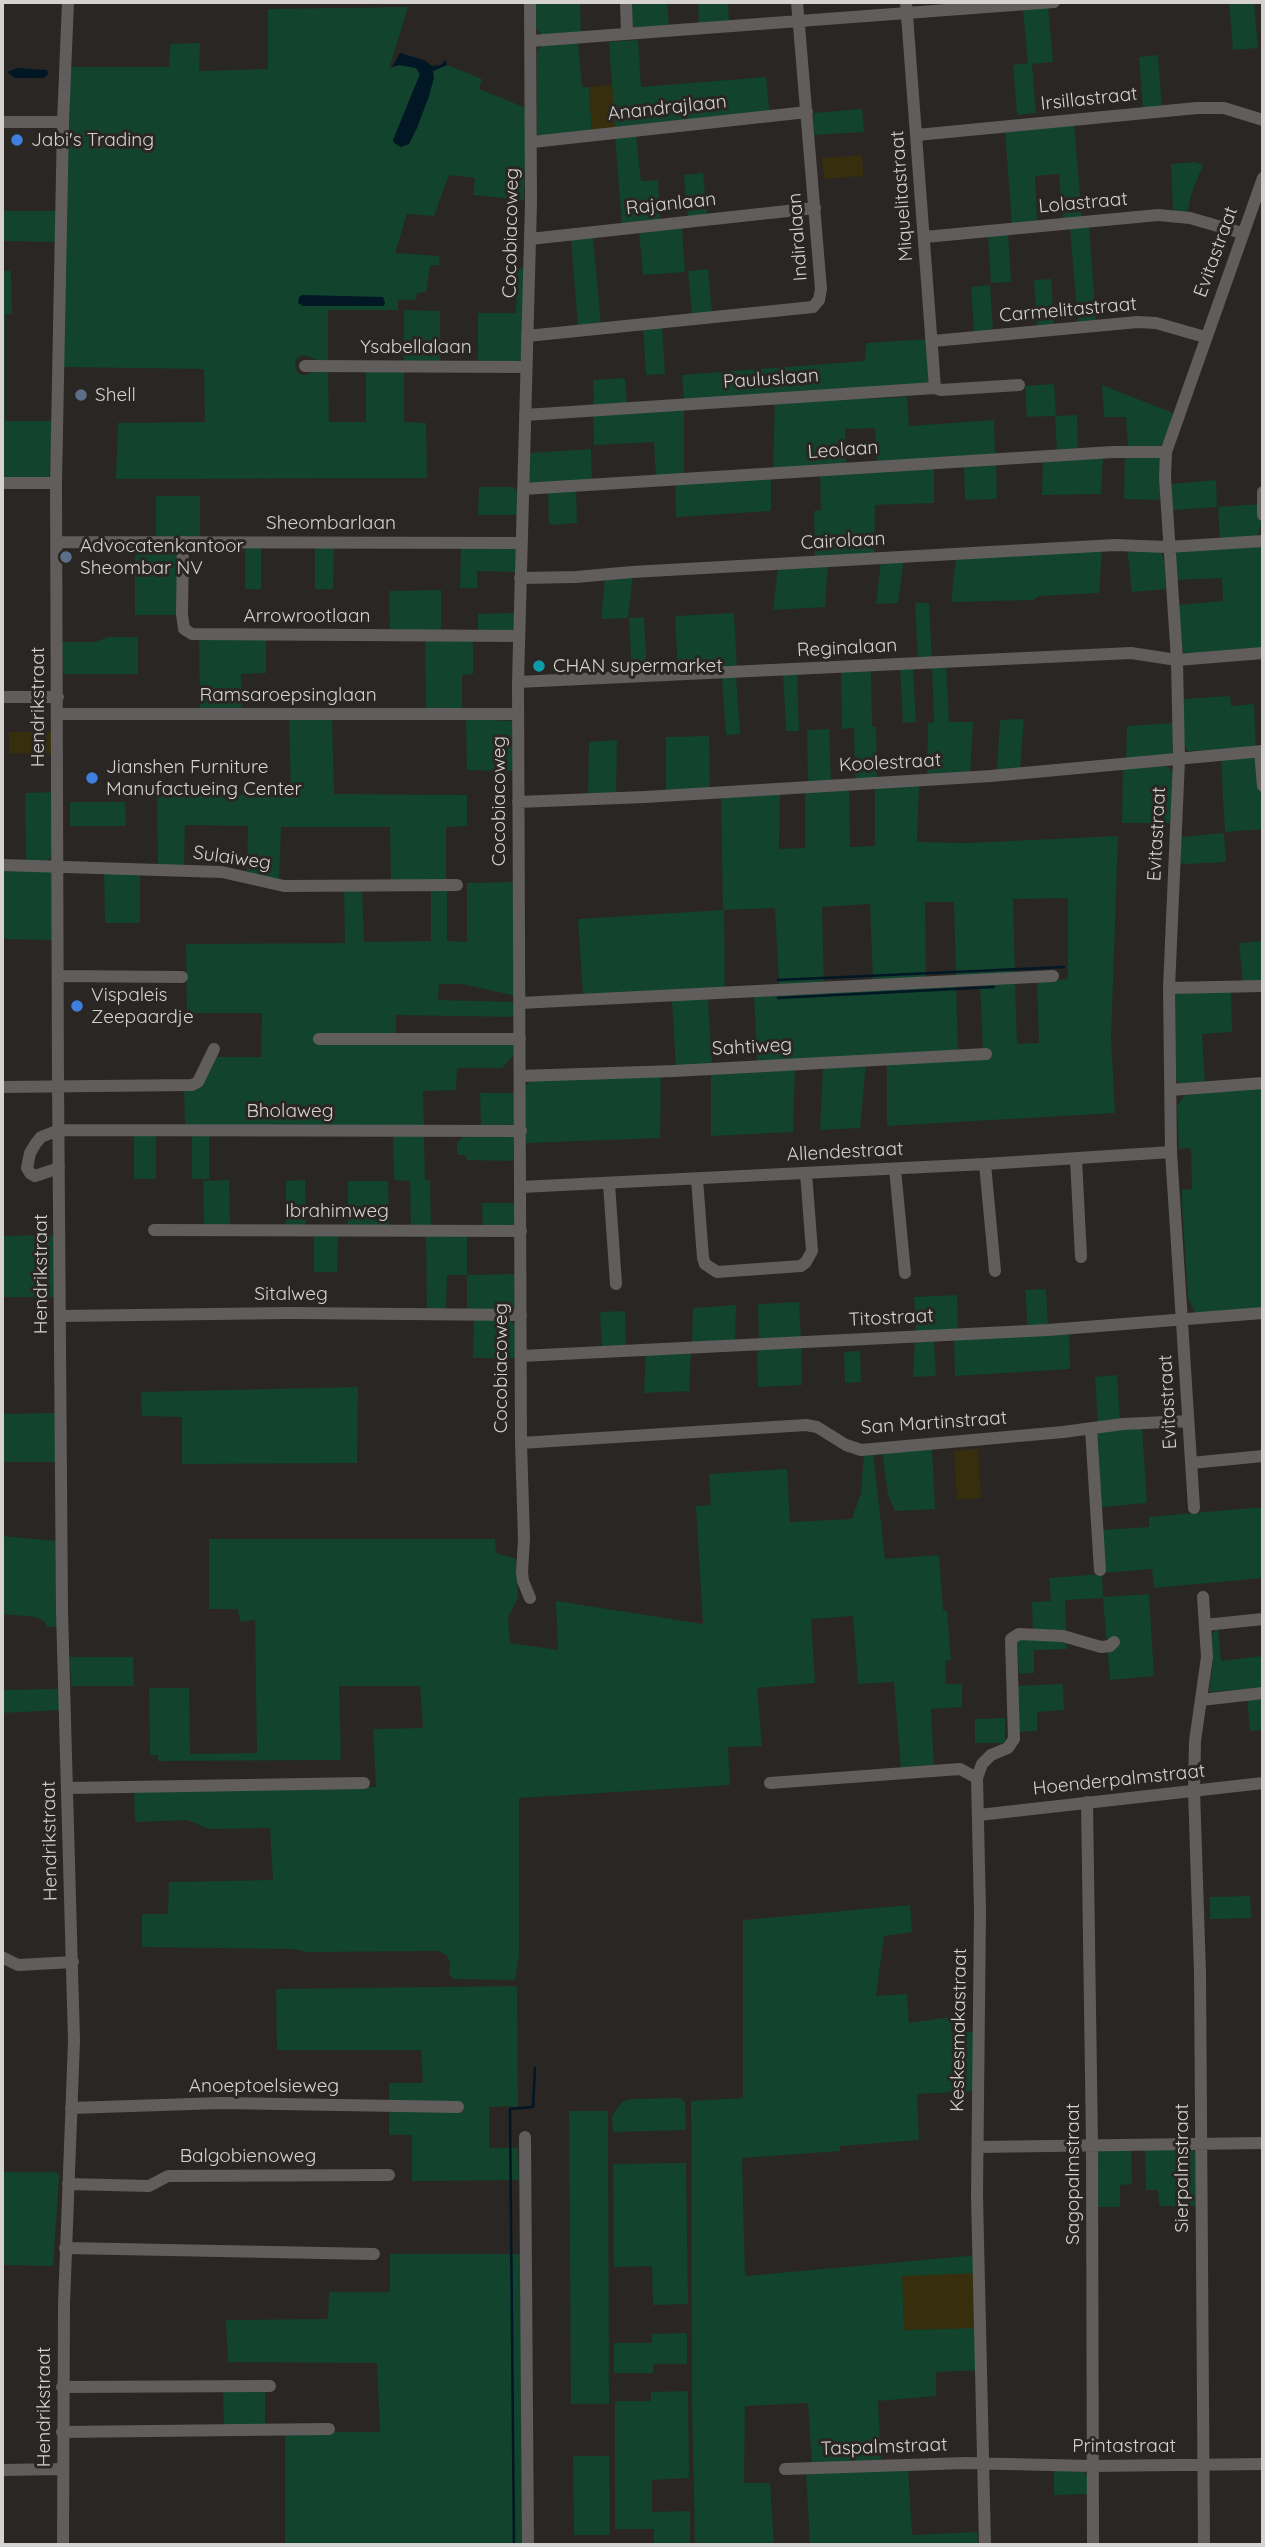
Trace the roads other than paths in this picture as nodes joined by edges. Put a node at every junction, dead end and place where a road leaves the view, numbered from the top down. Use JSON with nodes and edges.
{"nodes":[{"id":1,"x":68,"y":2,"type":"edge"},
{"id":2,"x":530,"y":2,"type":"edge"},
{"id":3,"x":626,"y":2,"type":"edge"},
{"id":4,"x":797,"y":2,"type":"edge"},
{"id":5,"x":1055,"y":2,"type":"edge"},
{"id":6,"x":1004,"y":4,"type":"edge"},
{"id":7,"x":906,"y":7,"type":"edge"},
{"id":8,"x":799,"y":20,"type":"junction"},
{"id":9,"x":627,"y":33,"type":"junction"},
{"id":10,"x":531,"y":40,"type":"junction"},
{"id":11,"x":807,"y":112,"type":"junction"},
{"id":12,"x":1263,"y":120,"type":"edge"},
{"id":13,"x":2,"y":122,"type":"edge"},
{"id":14,"x":63,"y":122,"type":"junction"},
{"id":15,"x":917,"y":135,"type":"junction"},
{"id":16,"x":532,"y":142,"type":"junction"},
{"id":17,"x":1263,"y":178,"type":"edge"},
{"id":18,"x":815,"y":208,"type":"junction"},
{"id":19,"x":1242,"y":233,"type":"junction"},
{"id":20,"x":925,"y":237,"type":"junction"},
{"id":21,"x":530,"y":239,"type":"junction"},
{"id":22,"x":527,"y":336,"type":"junction"},
{"id":23,"x":1205,"y":337,"type":"junction"},
{"id":24,"x":933,"y":341,"type":"junction"},
{"id":25,"x":305,"y":366,"type":"dead end"},
{"id":26,"x":526,"y":367,"type":"junction"},
{"id":27,"x":1019,"y":385,"type":"dead end"},
{"id":28,"x":935,"y":388,"type":"junction"},
{"id":29,"x":525,"y":415,"type":"junction"},
{"id":30,"x":1166,"y":452,"type":"junction"},
{"id":31,"x":2,"y":483,"type":"edge"},
{"id":32,"x":56,"y":483,"type":"junction"},
{"id":33,"x":523,"y":489,"type":"junction"},
{"id":34,"x":1263,"y":492,"type":"edge"},
{"id":35,"x":1263,"y":515,"type":"edge"},
{"id":36,"x":1263,"y":541,"type":"edge"},
{"id":37,"x":56,"y":542,"type":"junction"},
{"id":38,"x":183,"y":542,"type":"junction"},
{"id":39,"x":521,"y":544,"type":"junction"},
{"id":40,"x":1168,"y":547,"type":"junction"},
{"id":41,"x":520,"y":578,"type":"junction"},
{"id":42,"x":519,"y":636,"type":"junction"},
{"id":43,"x":1263,"y":653,"type":"edge"},
{"id":44,"x":1177,"y":660,"type":"junction"},
{"id":45,"x":518,"y":682,"type":"junction"},
{"id":46,"x":2,"y":697,"type":"edge"},
{"id":47,"x":58,"y":697,"type":"junction"},
{"id":48,"x":58,"y":714,"type":"junction"},
{"id":49,"x":518,"y":714,"type":"junction"},
{"id":50,"x":1262,"y":751,"type":"edge"},
{"id":51,"x":1179,"y":760,"type":"junction"},
{"id":52,"x":1263,"y":786,"type":"edge"},
{"id":53,"x":518,"y":802,"type":"junction"},
{"id":54,"x":2,"y":865,"type":"edge"},
{"id":55,"x":58,"y":867,"type":"junction"},
{"id":56,"x":457,"y":885,"type":"dead end"},
{"id":57,"x":58,"y":976,"type":"junction"},
{"id":58,"x":1053,"y":976,"type":"dead end"},
{"id":59,"x":182,"y":977,"type":"dead end"},
{"id":60,"x":1263,"y":986,"type":"edge"},
{"id":61,"x":1169,"y":988,"type":"junction"},
{"id":62,"x":520,"y":1003,"type":"junction"},
{"id":63,"x":319,"y":1039,"type":"dead end"},
{"id":64,"x":520,"y":1040,"type":"junction"},
{"id":65,"x":214,"y":1049,"type":"dead end"},
{"id":66,"x":986,"y":1054,"type":"dead end"},
{"id":67,"x":520,"y":1076,"type":"junction"},
{"id":68,"x":1263,"y":1083,"type":"edge"},
{"id":69,"x":2,"y":1087,"type":"edge"},
{"id":70,"x":58,"y":1087,"type":"junction"},
{"id":71,"x":1171,"y":1090,"type":"junction"},
{"id":72,"x":59,"y":1130,"type":"junction"},
{"id":73,"x":521,"y":1131,"type":"junction"},
{"id":74,"x":1171,"y":1152,"type":"junction"},
{"id":75,"x":1076,"y":1158,"type":"junction"},
{"id":76,"x":985,"y":1164,"type":"junction"},
{"id":77,"x":59,"y":1168,"type":"junction"},
{"id":78,"x":895,"y":1169,"type":"junction"},
{"id":79,"x":806,"y":1173,"type":"junction"},
{"id":80,"x":697,"y":1179,"type":"junction"},
{"id":81,"x":608,"y":1184,"type":"junction"},
{"id":82,"x":521,"y":1187,"type":"junction"},
{"id":83,"x":153,"y":1230,"type":"dead end"},
{"id":84,"x":521,"y":1231,"type":"junction"},
{"id":85,"x":1081,"y":1257,"type":"dead end"},
{"id":86,"x":995,"y":1271,"type":"dead end"},
{"id":87,"x":905,"y":1273,"type":"dead end"},
{"id":88,"x":616,"y":1284,"type":"dead end"},
{"id":89,"x":1263,"y":1313,"type":"edge"},
{"id":90,"x":521,"y":1315,"type":"junction"},
{"id":91,"x":61,"y":1316,"type":"junction"},
{"id":92,"x":1183,"y":1319,"type":"junction"},
{"id":93,"x":521,"y":1356,"type":"junction"},
{"id":94,"x":1188,"y":1421,"type":"junction"},
{"id":95,"x":1091,"y":1429,"type":"junction"},
{"id":96,"x":521,"y":1443,"type":"junction"},
{"id":97,"x":1263,"y":1456,"type":"edge"},
{"id":98,"x":1191,"y":1463,"type":"junction"},
{"id":99,"x":1194,"y":1507,"type":"dead end"},
{"id":100,"x":1100,"y":1570,"type":"dead end"},
{"id":101,"x":1203,"y":1597,"type":"dead end"},
{"id":102,"x":530,"y":1598,"type":"dead end"},
{"id":103,"x":1263,"y":1619,"type":"edge"},
{"id":104,"x":1205,"y":1625,"type":"junction"},
{"id":105,"x":1114,"y":1642,"type":"dead end"},
{"id":106,"x":1263,"y":1693,"type":"edge"},
{"id":107,"x":1202,"y":1700,"type":"junction"},
{"id":108,"x":977,"y":1778,"type":"junction"},
{"id":109,"x":364,"y":1783,"type":"dead end"},
{"id":110,"x":770,"y":1783,"type":"dead end"},
{"id":111,"x":1263,"y":1783,"type":"edge"},
{"id":112,"x":68,"y":1788,"type":"junction"},
{"id":113,"x":1194,"y":1790,"type":"junction"},
{"id":114,"x":1087,"y":1802,"type":"junction"},
{"id":115,"x":979,"y":1815,"type":"junction"},
{"id":116,"x":2,"y":1957,"type":"edge"},
{"id":117,"x":73,"y":1962,"type":"junction"},
{"id":118,"x":458,"y":2107,"type":"dead end"},
{"id":119,"x":71,"y":2108,"type":"junction"},
{"id":120,"x":525,"y":2137,"type":"dead end"},
{"id":121,"x":1263,"y":2143,"type":"edge"},
{"id":122,"x":1092,"y":2144,"type":"junction"},
{"id":123,"x":1201,"y":2144,"type":"junction"},
{"id":124,"x":978,"y":2147,"type":"junction"},
{"id":125,"x":389,"y":2175,"type":"dead end"},
{"id":126,"x":68,"y":2184,"type":"junction"},
{"id":127,"x":65,"y":2248,"type":"junction"},
{"id":128,"x":374,"y":2254,"type":"dead end"},
{"id":129,"x":270,"y":2386,"type":"dead end"},
{"id":130,"x":62,"y":2387,"type":"junction"},
{"id":131,"x":329,"y":2429,"type":"dead end"},
{"id":132,"x":62,"y":2432,"type":"junction"},
{"id":133,"x":984,"y":2464,"type":"junction"},
{"id":134,"x":1263,"y":2464,"type":"edge"},
{"id":135,"x":1203,"y":2465,"type":"junction"},
{"id":136,"x":1092,"y":2466,"type":"junction"},
{"id":137,"x":63,"y":2469,"type":"junction"},
{"id":138,"x":785,"y":2469,"type":"dead end"},
{"id":139,"x":2,"y":2470,"type":"edge"},
{"id":140,"x":63,"y":2545,"type":"edge"},
{"id":141,"x":528,"y":2545,"type":"edge"},
{"id":142,"x":985,"y":2545,"type":"edge"},
{"id":143,"x":1093,"y":2545,"type":"edge"},
{"id":144,"x":1204,"y":2545,"type":"edge"}],
"edges":[{"from":1,"to":14,"type":"street","name":"Hendrikstraat"},
{"from":2,"to":10,"type":"street","name":"Cocobiacoweg"},
{"from":3,"to":9,"type":"street"},
{"from":4,"to":8,"type":"street","name":"Indiralaan"},
{"from":5,"to":6,"type":"street"},
{"from":6,"to":7,"type":"street"},
{"from":7,"to":8,"type":"street"},
{"from":7,"to":15,"type":"street","name":"Miquelitastraat"},
{"from":8,"to":9,"type":"street"},
{"from":8,"to":11,"type":"street","name":"Indiralaan"},
{"from":9,"to":10,"type":"street"},
{"from":10,"to":16,"type":"street","name":"Cocobiacoweg"},
{"from":11,"to":16,"type":"street","name":"Anandrajlaan"},
{"from":11,"to":18,"type":"street","name":"Indiralaan"},
{"from":12,"to":15,"type":"street","name":"Irsillastraat"},
{"from":13,"to":14,"type":"street"},
{"from":14,"to":32,"type":"street","name":"Hendrikstraat"},
{"from":15,"to":20,"type":"street","name":"Miquelitastraat"},
{"from":16,"to":21,"type":"street","name":"Cocobiacoweg"},
{"from":17,"to":19,"type":"street","name":"Evitastraat"},
{"from":18,"to":21,"type":"street","name":"Rajanlaan"},
{"from":18,"to":22,"type":"street","name":"Indiralaan"},
{"from":19,"to":20,"type":"street","name":"Lolastraat"},
{"from":19,"to":23,"type":"street","name":"Evitastraat"},
{"from":20,"to":24,"type":"street","name":"Miquelitastraat"},
{"from":21,"to":22,"type":"street","name":"Cocobiacoweg"},
{"from":22,"to":26,"type":"street","name":"Cocobiacoweg"},
{"from":23,"to":24,"type":"street","name":"Carmelitastraat"},
{"from":23,"to":30,"type":"street","name":"Evitastraat"},
{"from":24,"to":28,"type":"street","name":"Miquelitastraat"},
{"from":25,"to":26,"type":"street","name":"Ysabellalaan"},
{"from":26,"to":29,"type":"street","name":"Cocobiacoweg"},
{"from":27,"to":28,"type":"street","name":"Pauluslaan"},
{"from":28,"to":29,"type":"street","name":"Pauluslaan"},
{"from":29,"to":33,"type":"street","name":"Cocobiacoweg"},
{"from":30,"to":33,"type":"street","name":"Leolaan"},
{"from":30,"to":40,"type":"street","name":"Evitastraat"},
{"from":31,"to":32,"type":"street"},
{"from":32,"to":37,"type":"street","name":"Hendrikstraat"},
{"from":33,"to":39,"type":"street","name":"Cocobiacoweg"},
{"from":34,"to":35,"type":"street"},
{"from":36,"to":40,"type":"street","name":"Cairolaan"},
{"from":37,"to":38,"type":"street","name":"Sheombarlaan"},
{"from":37,"to":47,"type":"street","name":"Hendrikstraat"},
{"from":38,"to":39,"type":"street","name":"Sheombarlaan"},
{"from":38,"to":42,"type":"street","name":"Arrowrootlaan"},
{"from":39,"to":41,"type":"street","name":"Cocobiacoweg"},
{"from":40,"to":41,"type":"street","name":"Cairolaan"},
{"from":40,"to":44,"type":"street","name":"Evitastraat"},
{"from":41,"to":42,"type":"street","name":"Cocobiacoweg"},
{"from":42,"to":45,"type":"street","name":"Cocobiacoweg"},
{"from":43,"to":44,"type":"street","name":"Reginalaan"},
{"from":44,"to":45,"type":"street","name":"Reginalaan"},
{"from":44,"to":51,"type":"street","name":"Evitastraat"},
{"from":45,"to":49,"type":"street","name":"Cocobiacoweg"},
{"from":46,"to":47,"type":"street"},
{"from":47,"to":48,"type":"street","name":"Hendrikstraat"},
{"from":48,"to":49,"type":"street","name":"Ramsaroepsinglaan"},
{"from":48,"to":55,"type":"street","name":"Hendrikstraat"},
{"from":49,"to":53,"type":"street","name":"Cocobiacoweg"},
{"from":50,"to":51,"type":"street","name":"Koolestraat"},
{"from":50,"to":52,"type":"street"},
{"from":51,"to":53,"type":"street","name":"Koolestraat"},
{"from":51,"to":61,"type":"street","name":"Evitastraat"},
{"from":53,"to":62,"type":"street","name":"Cocobiacoweg"},
{"from":54,"to":55,"type":"street","name":"Sulaiweg"},
{"from":55,"to":56,"type":"street","name":"Sulaiweg"},
{"from":55,"to":57,"type":"street","name":"Hendrikstraat"},
{"from":57,"to":59,"type":"street"},
{"from":57,"to":70,"type":"street","name":"Hendrikstraat"},
{"from":58,"to":62,"type":"street"},
{"from":60,"to":61,"type":"street"},
{"from":61,"to":71,"type":"street","name":"Evitastraat"},
{"from":62,"to":64,"type":"street","name":"Cocobiacoweg"},
{"from":63,"to":64,"type":"street"},
{"from":64,"to":67,"type":"street","name":"Cocobiacoweg"},
{"from":65,"to":70,"type":"street"},
{"from":66,"to":67,"type":"street","name":"Sahtiweg"},
{"from":67,"to":73,"type":"street","name":"Cocobiacoweg"},
{"from":68,"to":71,"type":"street"},
{"from":69,"to":70,"type":"street"},
{"from":70,"to":72,"type":"street","name":"Hendrikstraat"},
{"from":71,"to":74,"type":"street","name":"Evitastraat"},
{"from":72,"to":73,"type":"street","name":"Bholaweg"},
{"from":72,"to":77,"type":"street","name":"Hendrikstraat"},
{"from":72,"to":77,"type":"street"},
{"from":73,"to":82,"type":"street","name":"Cocobiacoweg"},
{"from":74,"to":75,"type":"street","name":"Allendestraat"},
{"from":74,"to":92,"type":"street","name":"Evitastraat"},
{"from":75,"to":76,"type":"street","name":"Allendestraat"},
{"from":75,"to":85,"type":"street"},
{"from":76,"to":78,"type":"street","name":"Allendestraat"},
{"from":76,"to":86,"type":"street"},
{"from":77,"to":91,"type":"street","name":"Hendrikstraat"},
{"from":78,"to":79,"type":"street","name":"Allendestraat"},
{"from":78,"to":87,"type":"street"},
{"from":79,"to":80,"type":"street","name":"Allendestraat"},
{"from":79,"to":80,"type":"street"},
{"from":80,"to":81,"type":"street","name":"Allendestraat"},
{"from":81,"to":82,"type":"street","name":"Allendestraat"},
{"from":81,"to":88,"type":"street"},
{"from":82,"to":84,"type":"street","name":"Cocobiacoweg"},
{"from":83,"to":84,"type":"street","name":"Ibrahimweg"},
{"from":84,"to":90,"type":"street","name":"Cocobiacoweg"},
{"from":89,"to":92,"type":"street","name":"Titostraat"},
{"from":90,"to":91,"type":"street","name":"Sitalweg"},
{"from":90,"to":93,"type":"street","name":"Cocobiacoweg"},
{"from":91,"to":112,"type":"street","name":"Hendrikstraat"},
{"from":92,"to":93,"type":"street","name":"Titostraat"},
{"from":92,"to":94,"type":"street","name":"Evitastraat"},
{"from":93,"to":96,"type":"street","name":"Cocobiacoweg"},
{"from":94,"to":95,"type":"street","name":"San Martinstraat"},
{"from":94,"to":98,"type":"street","name":"Evitastraat"},
{"from":95,"to":96,"type":"street","name":"San Martinstraat"},
{"from":95,"to":100,"type":"street"},
{"from":96,"to":102,"type":"street","name":"Cocobiacoweg"},
{"from":97,"to":98,"type":"street"},
{"from":98,"to":99,"type":"street","name":"Evitastraat"},
{"from":101,"to":104,"type":"street","name":"Sierpalmstraat"},
{"from":103,"to":104,"type":"street"},
{"from":104,"to":107,"type":"street","name":"Sierpalmstraat"},
{"from":105,"to":108,"type":"street"},
{"from":106,"to":107,"type":"street"},
{"from":107,"to":113,"type":"street","name":"Sierpalmstraat"},
{"from":108,"to":110,"type":"street"},
{"from":108,"to":115,"type":"street","name":"Keskesmakastraat"},
{"from":109,"to":112,"type":"street"},
{"from":111,"to":113,"type":"street","name":"Hoenderpalmstraat"},
{"from":112,"to":117,"type":"street","name":"Hendrikstraat"},
{"from":113,"to":114,"type":"street","name":"Hoenderpalmstraat"},
{"from":113,"to":123,"type":"street","name":"Sierpalmstraat"},
{"from":114,"to":115,"type":"street","name":"Hoenderpalmstraat"},
{"from":114,"to":122,"type":"street","name":"Sagopalmstraat"},
{"from":115,"to":124,"type":"street","name":"Keskesmakastraat"},
{"from":116,"to":117,"type":"street"},
{"from":117,"to":119,"type":"street","name":"Hendrikstraat"},
{"from":118,"to":119,"type":"street","name":"Anoeptoelsieweg"},
{"from":119,"to":126,"type":"street","name":"Hendrikstraat"},
{"from":120,"to":141,"type":"street"},
{"from":121,"to":123,"type":"street"},
{"from":122,"to":123,"type":"street"},
{"from":122,"to":124,"type":"street"},
{"from":122,"to":136,"type":"street","name":"Sagopalmstraat"},
{"from":123,"to":135,"type":"street","name":"Sierpalmstraat"},
{"from":124,"to":133,"type":"street","name":"Keskesmakastraat"},
{"from":125,"to":126,"type":"street","name":"Balgobienoweg"},
{"from":126,"to":127,"type":"street","name":"Hendrikstraat"},
{"from":127,"to":128,"type":"street"},
{"from":127,"to":130,"type":"street","name":"Hendrikstraat"},
{"from":129,"to":130,"type":"street"},
{"from":130,"to":132,"type":"street","name":"Hendrikstraat"},
{"from":131,"to":132,"type":"street"},
{"from":132,"to":137,"type":"street","name":"Hendrikstraat"},
{"from":133,"to":136,"type":"street","name":"Printastraat"},
{"from":133,"to":138,"type":"street","name":"Taspalmstraat"},
{"from":133,"to":142,"type":"street","name":"Keskesmakastraat"},
{"from":134,"to":135,"type":"street","name":"Printastraat"},
{"from":135,"to":136,"type":"street","name":"Printastraat"},
{"from":135,"to":144,"type":"street","name":"Sierpalmstraat"},
{"from":136,"to":143,"type":"street","name":"Sagopalmstraat"},
{"from":137,"to":139,"type":"street"},
{"from":137,"to":140,"type":"street","name":"Hendrikstraat"}]}
